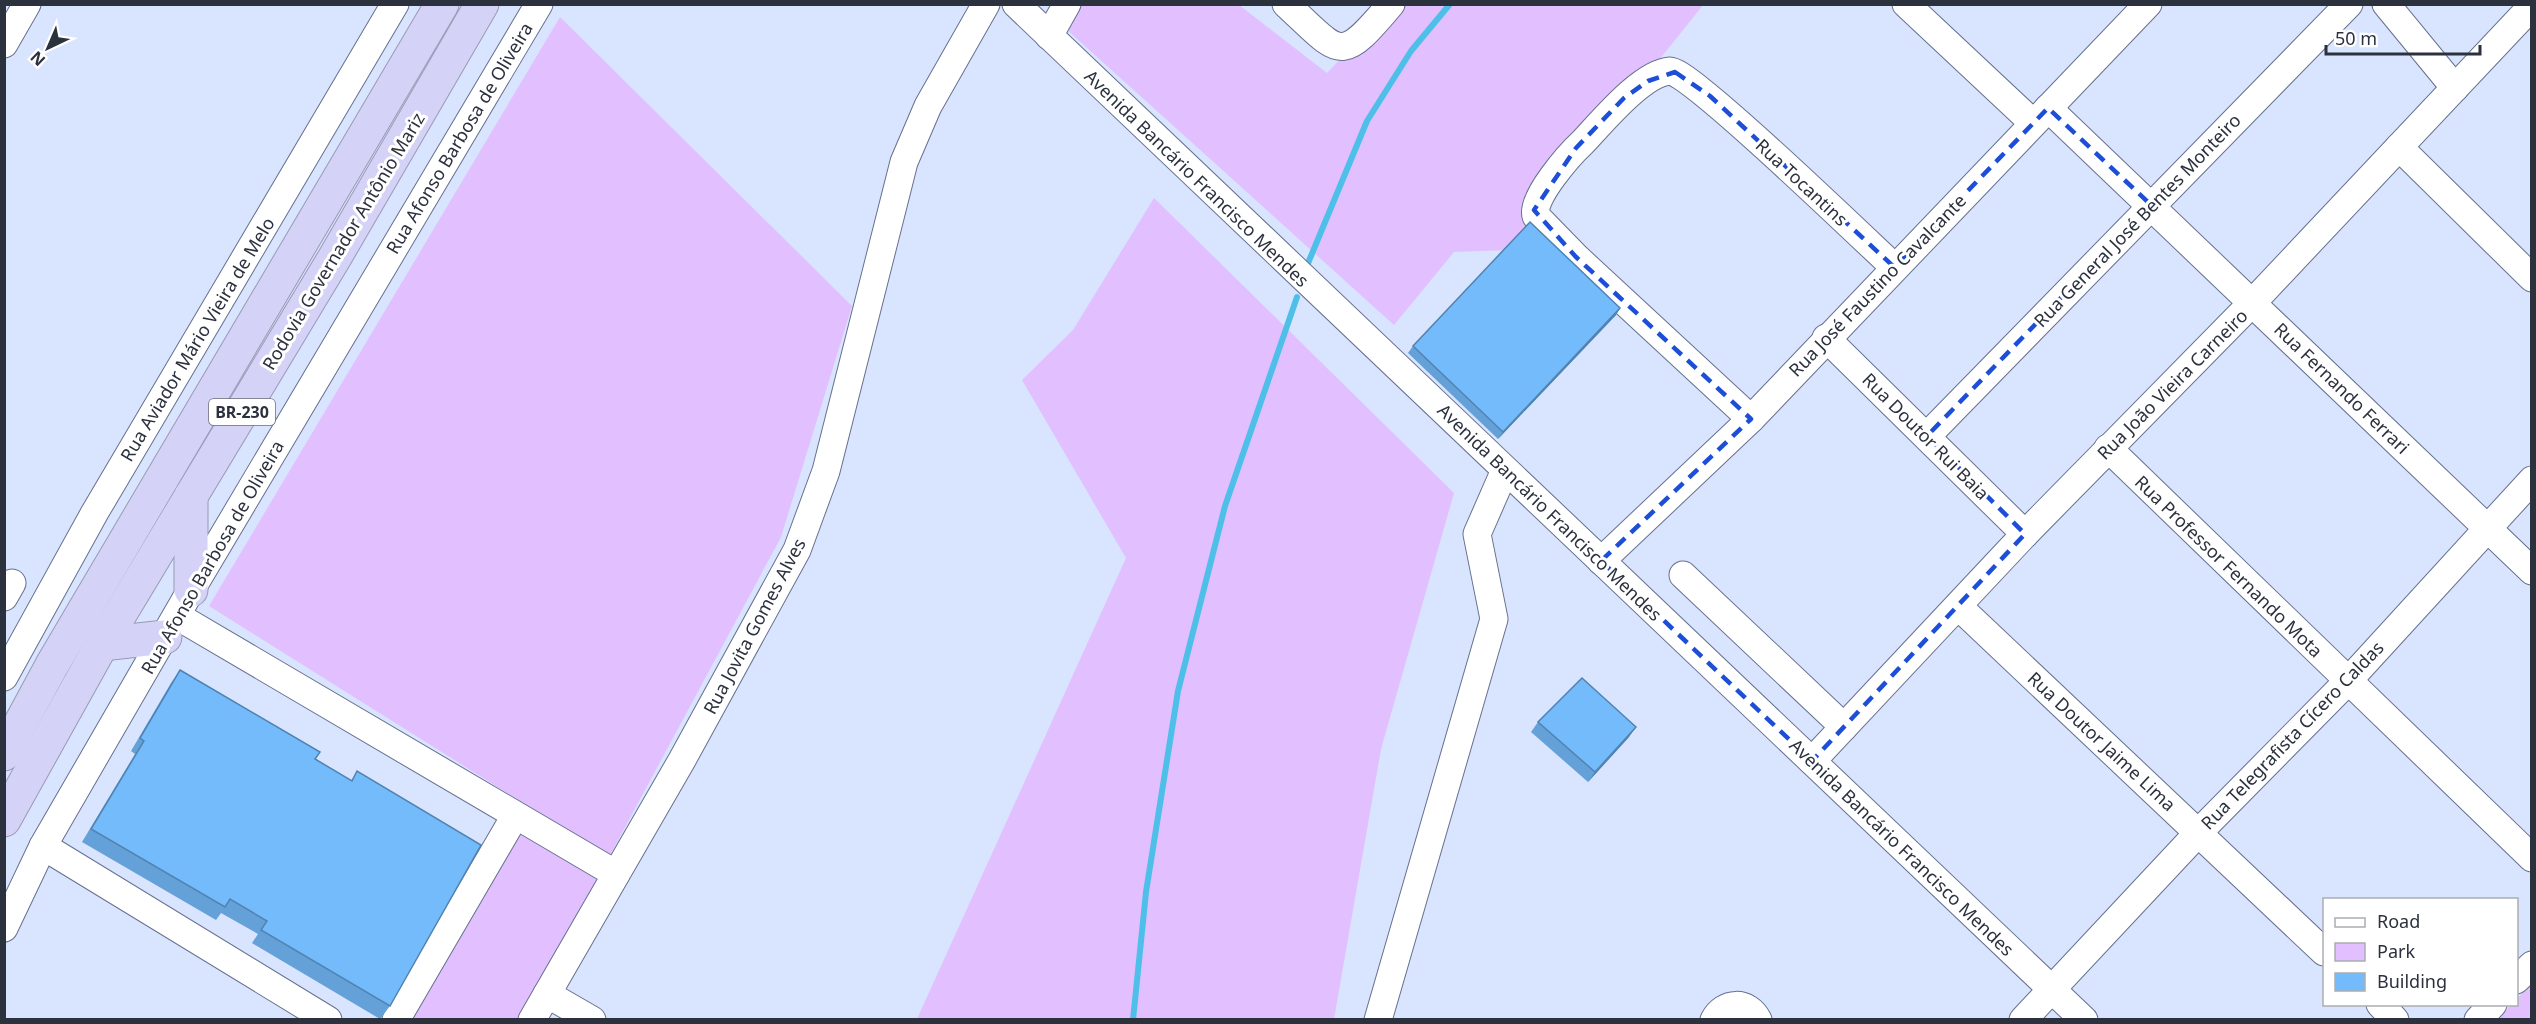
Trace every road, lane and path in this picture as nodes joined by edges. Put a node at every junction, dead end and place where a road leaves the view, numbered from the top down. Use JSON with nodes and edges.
{"nodes":[{"id":1,"x":395,"y":4,"type":"edge"},
{"id":2,"x":442,"y":4,"type":"edge"},
{"id":3,"x":482,"y":4,"type":"edge"},
{"id":4,"x":539,"y":4,"type":"edge"},
{"id":5,"x":987,"y":4,"type":"edge"},
{"id":6,"x":1016,"y":4,"type":"edge"},
{"id":7,"x":1067,"y":4,"type":"edge"},
{"id":8,"x":1286,"y":4,"type":"edge"},
{"id":9,"x":1906,"y":4,"type":"edge"},
{"id":10,"x":2148,"y":4,"type":"edge"},
{"id":11,"x":2349,"y":4,"type":"edge"},
{"id":12,"x":2386,"y":4,"type":"edge"},
{"id":13,"x":21,"y":6,"type":"edge"},
{"id":14,"x":2532,"y":6,"type":"edge"},
{"id":15,"x":1378,"y":9,"type":"edge"},
{"id":16,"x":1049,"y":36,"type":"junction"},
{"id":17,"x":4,"y":44,"type":"edge"},
{"id":18,"x":2455,"y":88,"type":"junction"},
{"id":19,"x":2040,"y":115,"type":"junction"},
{"id":20,"x":2399,"y":147,"type":"junction"},
{"id":21,"x":2151,"y":205,"type":"junction"},
{"id":22,"x":1894,"y":267,"type":"junction"},
{"id":23,"x":2532,"y":278,"type":"edge"},
{"id":24,"x":2253,"y":302,"type":"junction"},
{"id":25,"x":1826,"y":338,"type":"junction"},
{"id":26,"x":1750,"y":419,"type":"junction"},
{"id":27,"x":1927,"y":436,"type":"junction"},
{"id":28,"x":2108,"y":448,"type":"junction"},
{"id":29,"x":1505,"y":470,"type":"junction"},
{"id":30,"x":2532,"y":480,"type":"edge"},
{"id":31,"x":191,"y":496,"type":"junction"},
{"id":32,"x":2486,"y":527,"type":"junction"},
{"id":33,"x":2025,"y":534,"type":"junction"},
{"id":34,"x":1601,"y":561,"type":"junction"},
{"id":35,"x":2532,"y":571,"type":"edge"},
{"id":36,"x":1683,"y":575,"type":"dead end"},
{"id":37,"x":1958,"y":606,"type":"junction"},
{"id":38,"x":178,"y":614,"type":"junction"},
{"id":39,"x":102,"y":644,"type":"junction"},
{"id":40,"x":4,"y":677,"type":"edge"},
{"id":41,"x":2348,"y":681,"type":"junction"},
{"id":42,"x":1844,"y":727,"type":"junction"},
{"id":43,"x":4,"y":754,"type":"edge"},
{"id":44,"x":1812,"y":761,"type":"junction"},
{"id":45,"x":515,"y":816,"type":"junction"},
{"id":46,"x":4,"y":820,"type":"edge"},
{"id":47,"x":2199,"y":832,"type":"junction"},
{"id":48,"x":43,"y":846,"type":"junction"},
{"id":49,"x":2532,"y":858,"type":"edge"},
{"id":50,"x":616,"y":874,"type":"junction"},
{"id":51,"x":4,"y":928,"type":"edge"},
{"id":52,"x":2323,"y":950,"type":"edge"},
{"id":53,"x":2532,"y":964,"type":"edge"},
{"id":54,"x":2518,"y":979,"type":"edge"},
{"id":55,"x":2051,"y":989,"type":"junction"},
{"id":56,"x":547,"y":994,"type":"junction"},
{"id":57,"x":2381,"y":1006,"type":"edge"},
{"id":58,"x":2492,"y":1006,"type":"edge"},
{"id":59,"x":328,"y":1020,"type":"edge"},
{"id":60,"x":396,"y":1020,"type":"edge"},
{"id":61,"x":532,"y":1020,"type":"edge"},
{"id":62,"x":592,"y":1020,"type":"edge"},
{"id":63,"x":1378,"y":1020,"type":"edge"},
{"id":64,"x":1714,"y":1020,"type":"edge"},
{"id":65,"x":1758,"y":1020,"type":"edge"},
{"id":66,"x":2023,"y":1020,"type":"edge"},
{"id":67,"x":2084,"y":1020,"type":"edge"},
{"id":68,"x":2396,"y":1020,"type":"edge"},
{"id":69,"x":2478,"y":1020,"type":"edge"}],
"edges":[{"from":1,"to":40,"type":"street","name":"Rua Aviador Mário Vieira de Melo"},
{"from":2,"to":43,"type":"highway","name":"Rodovia Governador Antônio Mariz","number":"BR-230"},
{"from":3,"to":31,"type":"highway","name":"Rodovia Governador Antônio Mariz","number":"BR-230"},
{"from":4,"to":38,"type":"street","name":"Rua Afonso Barbosa de Oliveira"},
{"from":5,"to":50,"type":"street","name":"Rua Jovita Gomes Alves"},
{"from":6,"to":16,"type":"street","name":"Avenida Bancário Francisco Mendes"},
{"from":7,"to":16,"type":"street"},
{"from":8,"to":15,"type":"street"},
{"from":9,"to":19,"type":"street","name":"Rua Fernando Ferrari"},
{"from":10,"to":19,"type":"street","name":"Rua José Faustino Cavalcante"},
{"from":11,"to":21,"type":"street","name":"Rua General José Bentes Monteiro"},
{"from":12,"to":18,"type":"street"},
{"from":13,"to":17,"type":"street"},
{"from":14,"to":18,"type":"street","name":"Rua João Vieira Carneiro"},
{"from":16,"to":29,"type":"street","name":"Avenida Bancário Francisco Mendes"},
{"from":18,"to":20,"type":"street","name":"Rua João Vieira Carneiro"},
{"from":19,"to":21,"type":"street","name":"Rua Fernando Ferrari"},
{"from":19,"to":22,"type":"street","name":"Rua José Faustino Cavalcante"},
{"from":20,"to":23,"type":"street"},
{"from":20,"to":24,"type":"street","name":"Rua João Vieira Carneiro"},
{"from":21,"to":24,"type":"street","name":"Rua Fernando Ferrari"},
{"from":21,"to":27,"type":"street","name":"Rua General José Bentes Monteiro"},
{"from":22,"to":25,"type":"street","name":"Rua José Faustino Cavalcante"},
{"from":22,"to":26,"type":"street","name":"Rua Tocantins"},
{"from":24,"to":28,"type":"street","name":"Rua João Vieira Carneiro"},
{"from":24,"to":32,"type":"street","name":"Rua Fernando Ferrari"},
{"from":25,"to":26,"type":"street","name":"Rua José Faustino Cavalcante"},
{"from":25,"to":27,"type":"street","name":"Rua Doutor Rui Baia"},
{"from":26,"to":34,"type":"street","name":"Rua José Faustino Cavalcante"},
{"from":27,"to":33,"type":"street","name":"Rua Doutor Rui Baia"},
{"from":28,"to":33,"type":"street","name":"Rua João Vieira Carneiro"},
{"from":28,"to":41,"type":"street","name":"Rua Professor Fernando Mota"},
{"from":29,"to":34,"type":"street","name":"Avenida Bancário Francisco Mendes"},
{"from":29,"to":63,"type":"street"},
{"from":30,"to":32,"type":"street","name":"Rua Telegrafista Cícero Caldas"},
{"from":31,"to":38,"type":"highway"},
{"from":31,"to":39,"type":"highway","name":"Rodovia Governador Antônio Mariz","number":"BR-230"},
{"from":32,"to":35,"type":"street","name":"Rua Fernando Ferrari"},
{"from":32,"to":41,"type":"street","name":"Rua Telegrafista Cícero Caldas"},
{"from":33,"to":37,"type":"street","name":"Rua João Vieira Carneiro"},
{"from":34,"to":44,"type":"street","name":"Avenida Bancário Francisco Mendes"},
{"from":36,"to":42,"type":"street"},
{"from":37,"to":42,"type":"street","name":"Rua João Vieira Carneiro"},
{"from":37,"to":47,"type":"street","name":"Rua Doutor Jaime Lima"},
{"from":38,"to":39,"type":"highway"},
{"from":38,"to":45,"type":"street"},
{"from":38,"to":48,"type":"street","name":"Rua Afonso Barbosa de Oliveira"},
{"from":39,"to":46,"type":"highway","name":"Rodovia Governador Antônio Mariz","number":"BR-230"},
{"from":41,"to":47,"type":"street","name":"Rua Telegrafista Cícero Caldas"},
{"from":41,"to":49,"type":"street","name":"Rua Professor Fernando Mota"},
{"from":42,"to":44,"type":"street","name":"Rua João Vieira Carneiro"},
{"from":44,"to":55,"type":"street","name":"Avenida Bancário Francisco Mendes"},
{"from":45,"to":50,"type":"street"},
{"from":45,"to":60,"type":"street"},
{"from":47,"to":52,"type":"street","name":"Rua Doutor Jaime Lima"},
{"from":47,"to":55,"type":"street","name":"Rua Telegrafista Cícero Caldas"},
{"from":48,"to":51,"type":"street","name":"Rua Afonso Barbosa de Oliveira"},
{"from":48,"to":59,"type":"street"},
{"from":50,"to":56,"type":"street","name":"Rua Jovita Gomes Alves"},
{"from":53,"to":54,"type":"street"},
{"from":55,"to":66,"type":"street","name":"Rua Telegrafista Cícero Caldas"},
{"from":55,"to":67,"type":"street","name":"Avenida Bancário Francisco Mendes"},
{"from":56,"to":61,"type":"street","name":"Rua Jovita Gomes Alves"},
{"from":56,"to":62,"type":"street"},
{"from":57,"to":68,"type":"street"},
{"from":58,"to":69,"type":"street"},
{"from":64,"to":65,"type":"street"}]}
